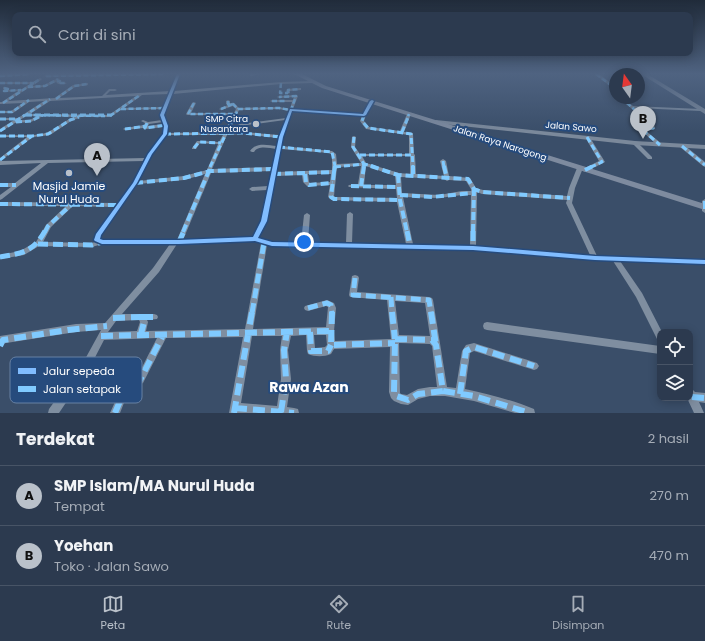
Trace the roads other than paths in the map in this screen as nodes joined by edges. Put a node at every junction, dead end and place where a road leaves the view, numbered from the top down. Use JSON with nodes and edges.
{"nodes":[{"id":1,"x":17,"y":93,"type":"edge"},
{"id":2,"x":65,"y":93,"type":"edge"},
{"id":3,"x":106,"y":93,"type":"edge"},
{"id":4,"x":168,"y":93,"type":"edge"},
{"id":5,"x":172,"y":93,"type":"edge"},
{"id":6,"x":287,"y":93,"type":"edge"},
{"id":7,"x":348,"y":93,"type":"edge"},
{"id":8,"x":675,"y":93,"type":"edge"},
{"id":9,"x":140,"y":95,"type":"junction"},
{"id":10,"x":280,"y":95,"type":"junction"},
{"id":11,"x":103,"y":97,"type":"junction"},
{"id":12,"x":50,"y":99,"type":"junction"},
{"id":13,"x":56,"y":99,"type":"junction"},
{"id":14,"x":29,"y":100,"type":"junction"},
{"id":15,"x":228,"y":101,"type":"dead end"},
{"id":16,"x":294,"y":101,"type":"junction"},
{"id":17,"x":372,"y":101,"type":"junction"},
{"id":18,"x":1,"y":103,"type":"edge"},
{"id":19,"x":11,"y":103,"type":"junction"},
{"id":20,"x":194,"y":103,"type":"dead end"},
{"id":21,"x":233,"y":104,"type":"junction"},
{"id":22,"x":628,"y":104,"type":"edge"},
{"id":23,"x":45,"y":107,"type":"dead end"},
{"id":24,"x":631,"y":107,"type":"junction"},
{"id":25,"x":37,"y":108,"type":"junction"},
{"id":26,"x":166,"y":108,"type":"junction"},
{"id":27,"x":238,"y":108,"type":"junction"},
{"id":28,"x":121,"y":109,"type":"junction"},
{"id":29,"x":221,"y":109,"type":"dead end"},
{"id":30,"x":291,"y":110,"type":"junction"},
{"id":31,"x":0,"y":111,"type":"edge"},
{"id":32,"x":703,"y":111,"type":"edge"},
{"id":33,"x":12,"y":112,"type":"junction"},
{"id":34,"x":28,"y":114,"type":"junction"},
{"id":35,"x":236,"y":114,"type":"junction"},
{"id":36,"x":409,"y":114,"type":"junction"},
{"id":37,"x":43,"y":115,"type":"junction"},
{"id":38,"x":364,"y":115,"type":"junction"},
{"id":39,"x":83,"y":116,"type":"junction"},
{"id":40,"x":0,"y":119,"type":"edge"},
{"id":41,"x":286,"y":120,"type":"junction"},
{"id":42,"x":17,"y":121,"type":"junction"},
{"id":43,"x":436,"y":122,"type":"junction"},
{"id":44,"x":165,"y":123,"type":"junction"},
{"id":45,"x":240,"y":125,"type":"dead end"},
{"id":46,"x":125,"y":130,"type":"dead end"},
{"id":47,"x":0,"y":131,"type":"edge"},
{"id":48,"x":402,"y":132,"type":"junction"},
{"id":49,"x":226,"y":133,"type":"junction"},
{"id":50,"x":165,"y":134,"type":"junction"},
{"id":51,"x":0,"y":136,"type":"edge"},
{"id":52,"x":32,"y":136,"type":"junction"},
{"id":53,"x":281,"y":137,"type":"junction"},
{"id":54,"x":587,"y":137,"type":"junction"},
{"id":55,"x":354,"y":138,"type":"dead end"},
{"id":56,"x":221,"y":143,"type":"junction"},
{"id":57,"x":635,"y":143,"type":"junction"},
{"id":58,"x":660,"y":145,"type":"junction"},
{"id":59,"x":682,"y":146,"type":"junction"},
{"id":60,"x":279,"y":147,"type":"junction"},
{"id":61,"x":705,"y":147,"type":"edge"},
{"id":62,"x":194,"y":148,"type":"dead end"},
{"id":63,"x":252,"y":151,"type":"dead end"},
{"id":64,"x":360,"y":155,"type":"junction"},
{"id":65,"x":413,"y":155,"type":"junction"},
{"id":66,"x":650,"y":158,"type":"dead end"},
{"id":67,"x":148,"y":159,"type":"junction"},
{"id":68,"x":443,"y":161,"type":"dead end"},
{"id":69,"x":0,"y":162,"type":"edge"},
{"id":70,"x":46,"y":162,"type":"junction"},
{"id":71,"x":364,"y":164,"type":"junction"},
{"id":72,"x":705,"y":165,"type":"edge"},
{"id":73,"x":335,"y":166,"type":"junction"},
{"id":74,"x":583,"y":169,"type":"junction"},
{"id":75,"x":210,"y":171,"type":"junction"},
{"id":76,"x":273,"y":171,"type":"junction"},
{"id":77,"x":334,"y":172,"type":"junction"},
{"id":78,"x":306,"y":174,"type":"junction"},
{"id":79,"x":398,"y":175,"type":"junction"},
{"id":80,"x":413,"y":176,"type":"junction"},
{"id":81,"x":447,"y":179,"type":"junction"},
{"id":82,"x":135,"y":183,"type":"junction"},
{"id":83,"x":333,"y":183,"type":"junction"},
{"id":84,"x":0,"y":184,"type":"edge"},
{"id":85,"x":16,"y":185,"type":"junction"},
{"id":86,"x":351,"y":186,"type":"dead end"},
{"id":87,"x":361,"y":186,"type":"junction"},
{"id":88,"x":398,"y":187,"type":"junction"},
{"id":89,"x":269,"y":188,"type":"junction"},
{"id":90,"x":252,"y":189,"type":"dead end"},
{"id":91,"x":474,"y":191,"type":"junction"},
{"id":92,"x":400,"y":197,"type":"junction"},
{"id":93,"x":0,"y":198,"type":"edge"},
{"id":94,"x":570,"y":198,"type":"junction"},
{"id":95,"x":0,"y":204,"type":"edge"},
{"id":96,"x":71,"y":205,"type":"junction"},
{"id":97,"x":118,"y":205,"type":"junction"},
{"id":98,"x":705,"y":206,"type":"edge"},
{"id":99,"x":350,"y":214,"type":"dead end"},
{"id":100,"x":307,"y":215,"type":"dead end"},
{"id":101,"x":255,"y":239,"type":"junction"},
{"id":102,"x":102,"y":242,"type":"junction"},
{"id":103,"x":177,"y":242,"type":"junction"},
{"id":104,"x":264,"y":243,"type":"junction"},
{"id":105,"x":38,"y":244,"type":"junction"},
{"id":106,"x":304,"y":244,"type":"junction"},
{"id":107,"x":349,"y":246,"type":"junction"},
{"id":108,"x":410,"y":246,"type":"junction"},
{"id":109,"x":473,"y":248,"type":"junction"},
{"id":110,"x":0,"y":257,"type":"edge"},
{"id":111,"x":595,"y":258,"type":"junction"},
{"id":112,"x":615,"y":259,"type":"junction"},
{"id":113,"x":705,"y":262,"type":"edge"},
{"id":114,"x":355,"y":278,"type":"dead end"},
{"id":115,"x":391,"y":297,"type":"junction"},
{"id":116,"x":308,"y":308,"type":"dead end"},
{"id":117,"x":141,"y":317,"type":"junction"},
{"id":118,"x":154,"y":317,"type":"dead end"},
{"id":119,"x":113,"y":318,"type":"junction"},
{"id":120,"x":107,"y":326,"type":"junction"},
{"id":121,"x":487,"y":326,"type":"dead end"},
{"id":122,"x":657,"y":330,"type":"edge"},
{"id":123,"x":330,"y":331,"type":"junction"},
{"id":124,"x":248,"y":332,"type":"junction"},
{"id":125,"x":286,"y":332,"type":"junction"},
{"id":126,"x":310,"y":332,"type":"junction"},
{"id":127,"x":141,"y":334,"type":"junction"},
{"id":128,"x":163,"y":335,"type":"junction"},
{"id":129,"x":101,"y":336,"type":"junction"},
{"id":130,"x":395,"y":341,"type":"junction"},
{"id":131,"x":1,"y":342,"type":"edge"},
{"id":132,"x":436,"y":344,"type":"junction"},
{"id":133,"x":332,"y":345,"type":"junction"},
{"id":134,"x":657,"y":350,"type":"edge"},
{"id":135,"x":90,"y":357,"type":"edge"},
{"id":136,"x":534,"y":366,"type":"dead end"},
{"id":137,"x":142,"y":376,"type":"edge"},
{"id":138,"x":443,"y":392,"type":"junction"},
{"id":139,"x":460,"y":394,"type":"junction"},
{"id":140,"x":693,"y":395,"type":"edge"},
{"id":141,"x":705,"y":398,"type":"edge"},
{"id":142,"x":693,"y":400,"type":"edge"},
{"id":143,"x":60,"y":403,"type":"edge"},
{"id":144,"x":119,"y":403,"type":"edge"},
{"id":145,"x":235,"y":411,"type":"edge"},
{"id":146,"x":281,"y":412,"type":"edge"},
{"id":147,"x":53,"y":413,"type":"edge"},
{"id":148,"x":115,"y":413,"type":"edge"},
{"id":149,"x":294,"y":413,"type":"edge"},
{"id":150,"x":530,"y":413,"type":"edge"},
{"id":151,"x":699,"y":413,"type":"edge"}],
"edges":[{"from":1,"to":18,"type":"street"},
{"from":2,"to":13,"type":"street"},
{"from":3,"to":11,"type":"street"},
{"from":4,"to":9,"type":"street"},
{"from":5,"to":26,"type":"street"},
{"from":6,"to":10,"type":"street"},
{"from":7,"to":17,"type":"main road","name":"Jalan Raya Narogong"},
{"from":8,"to":32,"type":"main road"},
{"from":9,"to":11,"type":"street"},
{"from":9,"to":28,"type":"street"},
{"from":10,"to":16,"type":"street"},
{"from":10,"to":16,"type":"street"},
{"from":11,"to":13,"type":"street"},
{"from":12,"to":13,"type":"street"},
{"from":12,"to":14,"type":"street"},
{"from":12,"to":25,"type":"street"},
{"from":14,"to":19,"type":"street"},
{"from":14,"to":33,"type":"street"},
{"from":15,"to":21,"type":"street"},
{"from":16,"to":30,"type":"street"},
{"from":17,"to":36,"type":"main road","name":"Jalan Raya Narogong"},
{"from":17,"to":38,"type":"street"},
{"from":18,"to":19,"type":"street"},
{"from":19,"to":31,"type":"street"},
{"from":20,"to":35,"type":"street"},
{"from":21,"to":27,"type":"street"},
{"from":21,"to":29,"type":"street"},
{"from":22,"to":24,"type":"street"},
{"from":23,"to":25,"type":"street"},
{"from":24,"to":32,"type":"street"},
{"from":24,"to":58,"type":"street"},
{"from":25,"to":34,"type":"street"},
{"from":26,"to":28,"type":"street"},
{"from":26,"to":44,"type":"street"},
{"from":27,"to":30,"type":"street"},
{"from":27,"to":35,"type":"street"},
{"from":28,"to":39,"type":"street"},
{"from":30,"to":38,"type":"street"},
{"from":30,"to":41,"type":"street"},
{"from":31,"to":33,"type":"street"},
{"from":33,"to":34,"type":"street"},
{"from":34,"to":37,"type":"street"},
{"from":34,"to":42,"type":"street"},
{"from":35,"to":49,"type":"street"},
{"from":36,"to":43,"type":"main road","name":"Jalan Raya Narogong"},
{"from":36,"to":48,"type":"street"},
{"from":37,"to":39,"type":"street"},
{"from":37,"to":42,"type":"street"},
{"from":38,"to":48,"type":"street"},
{"from":39,"to":52,"type":"street"},
{"from":40,"to":42,"type":"street"},
{"from":41,"to":45,"type":"street"},
{"from":41,"to":53,"type":"street"},
{"from":42,"to":47,"type":"street"},
{"from":43,"to":54,"type":"main road","name":"Jalan Sawo"},
{"from":43,"to":74,"type":"main road","name":"Jalan Raya Narogong"},
{"from":44,"to":46,"type":"street"},
{"from":44,"to":50,"type":"street"},
{"from":48,"to":65,"type":"street"},
{"from":49,"to":50,"type":"street"},
{"from":49,"to":53,"type":"street"},
{"from":49,"to":56,"type":"street"},
{"from":50,"to":67,"type":"street"},
{"from":51,"to":52,"type":"street"},
{"from":52,"to":69,"type":"street"},
{"from":53,"to":60,"type":"street"},
{"from":54,"to":57,"type":"main road","name":"Jalan Sawo"},
{"from":54,"to":74,"type":"street"},
{"from":55,"to":64,"type":"street"},
{"from":56,"to":62,"type":"street"},
{"from":56,"to":75,"type":"street"},
{"from":57,"to":58,"type":"main road","name":"Jalan Sawo"},
{"from":57,"to":66,"type":"street"},
{"from":58,"to":59,"type":"main road","name":"Jalan Sawo"},
{"from":59,"to":61,"type":"main road","name":"Jalan Sawo"},
{"from":59,"to":72,"type":"street"},
{"from":60,"to":63,"type":"street"},
{"from":60,"to":73,"type":"street"},
{"from":60,"to":76,"type":"street"},
{"from":64,"to":65,"type":"street"},
{"from":64,"to":71,"type":"street"},
{"from":65,"to":80,"type":"street"},
{"from":67,"to":70,"type":"street"},
{"from":67,"to":82,"type":"street"},
{"from":68,"to":81,"type":"street"},
{"from":69,"to":70,"type":"street"},
{"from":70,"to":85,"type":"street"},
{"from":71,"to":73,"type":"street"},
{"from":71,"to":79,"type":"street"},
{"from":71,"to":87,"type":"street"},
{"from":73,"to":77,"type":"street"},
{"from":74,"to":94,"type":"street"},
{"from":74,"to":98,"type":"main road","name":"Jalan Raya Narogong"},
{"from":75,"to":76,"type":"street"},
{"from":75,"to":82,"type":"street"},
{"from":75,"to":103,"type":"street"},
{"from":76,"to":78,"type":"street"},
{"from":76,"to":89,"type":"street"},
{"from":77,"to":78,"type":"street"},
{"from":77,"to":83,"type":"street"},
{"from":78,"to":83,"type":"street"},
{"from":79,"to":80,"type":"street"},
{"from":79,"to":88,"type":"street"},
{"from":80,"to":81,"type":"street"},
{"from":81,"to":91,"type":"street"},
{"from":82,"to":97,"type":"street"},
{"from":83,"to":92,"type":"street"},
{"from":84,"to":85,"type":"street"},
{"from":85,"to":93,"type":"street"},
{"from":86,"to":87,"type":"street"},
{"from":87,"to":88,"type":"street"},
{"from":88,"to":92,"type":"street"},
{"from":89,"to":90,"type":"street"},
{"from":89,"to":101,"type":"street"},
{"from":91,"to":92,"type":"street"},
{"from":91,"to":94,"type":"street"},
{"from":91,"to":109,"type":"street"},
{"from":92,"to":108,"type":"street"},
{"from":94,"to":111,"type":"street"},
{"from":95,"to":96,"type":"street"},
{"from":96,"to":97,"type":"street"},
{"from":96,"to":105,"type":"street"},
{"from":97,"to":102,"type":"street"},
{"from":99,"to":107,"type":"street"},
{"from":100,"to":106,"type":"street"},
{"from":101,"to":103,"type":"street"},
{"from":101,"to":104,"type":"street"},
{"from":102,"to":103,"type":"street"},
{"from":102,"to":105,"type":"street"},
{"from":103,"to":119,"type":"street"},
{"from":104,"to":106,"type":"street"},
{"from":104,"to":124,"type":"street"},
{"from":105,"to":110,"type":"street"},
{"from":106,"to":107,"type":"street"},
{"from":107,"to":108,"type":"street"},
{"from":108,"to":109,"type":"street"},
{"from":109,"to":111,"type":"street"},
{"from":111,"to":112,"type":"street"},
{"from":112,"to":113,"type":"street"},
{"from":112,"to":122,"type":"street"},
{"from":114,"to":115,"type":"street"},
{"from":115,"to":130,"type":"street"},
{"from":115,"to":132,"type":"street"},
{"from":116,"to":123,"type":"street"},
{"from":117,"to":118,"type":"street"},
{"from":117,"to":119,"type":"street"},
{"from":117,"to":127,"type":"street"},
{"from":119,"to":120,"type":"street"},
{"from":120,"to":129,"type":"street"},
{"from":120,"to":131,"type":"street"},
{"from":121,"to":134,"type":"street"},
{"from":123,"to":126,"type":"street"},
{"from":123,"to":133,"type":"street"},
{"from":124,"to":125,"type":"street"},
{"from":124,"to":128,"type":"street"},
{"from":124,"to":145,"type":"street"},
{"from":125,"to":126,"type":"street"},
{"from":125,"to":146,"type":"street"},
{"from":126,"to":133,"type":"street"},
{"from":127,"to":128,"type":"street"},
{"from":127,"to":129,"type":"street"},
{"from":128,"to":137,"type":"street"},
{"from":129,"to":135,"type":"street"},
{"from":130,"to":132,"type":"street"},
{"from":130,"to":133,"type":"street"},
{"from":130,"to":138,"type":"street"},
{"from":132,"to":138,"type":"street"},
{"from":136,"to":139,"type":"street"},
{"from":138,"to":139,"type":"street"},
{"from":139,"to":150,"type":"street"},
{"from":140,"to":141,"type":"street"},
{"from":142,"to":151,"type":"street"},
{"from":143,"to":147,"type":"street"},
{"from":144,"to":148,"type":"street"},
{"from":145,"to":146,"type":"street"},
{"from":146,"to":149,"type":"street"}]}
